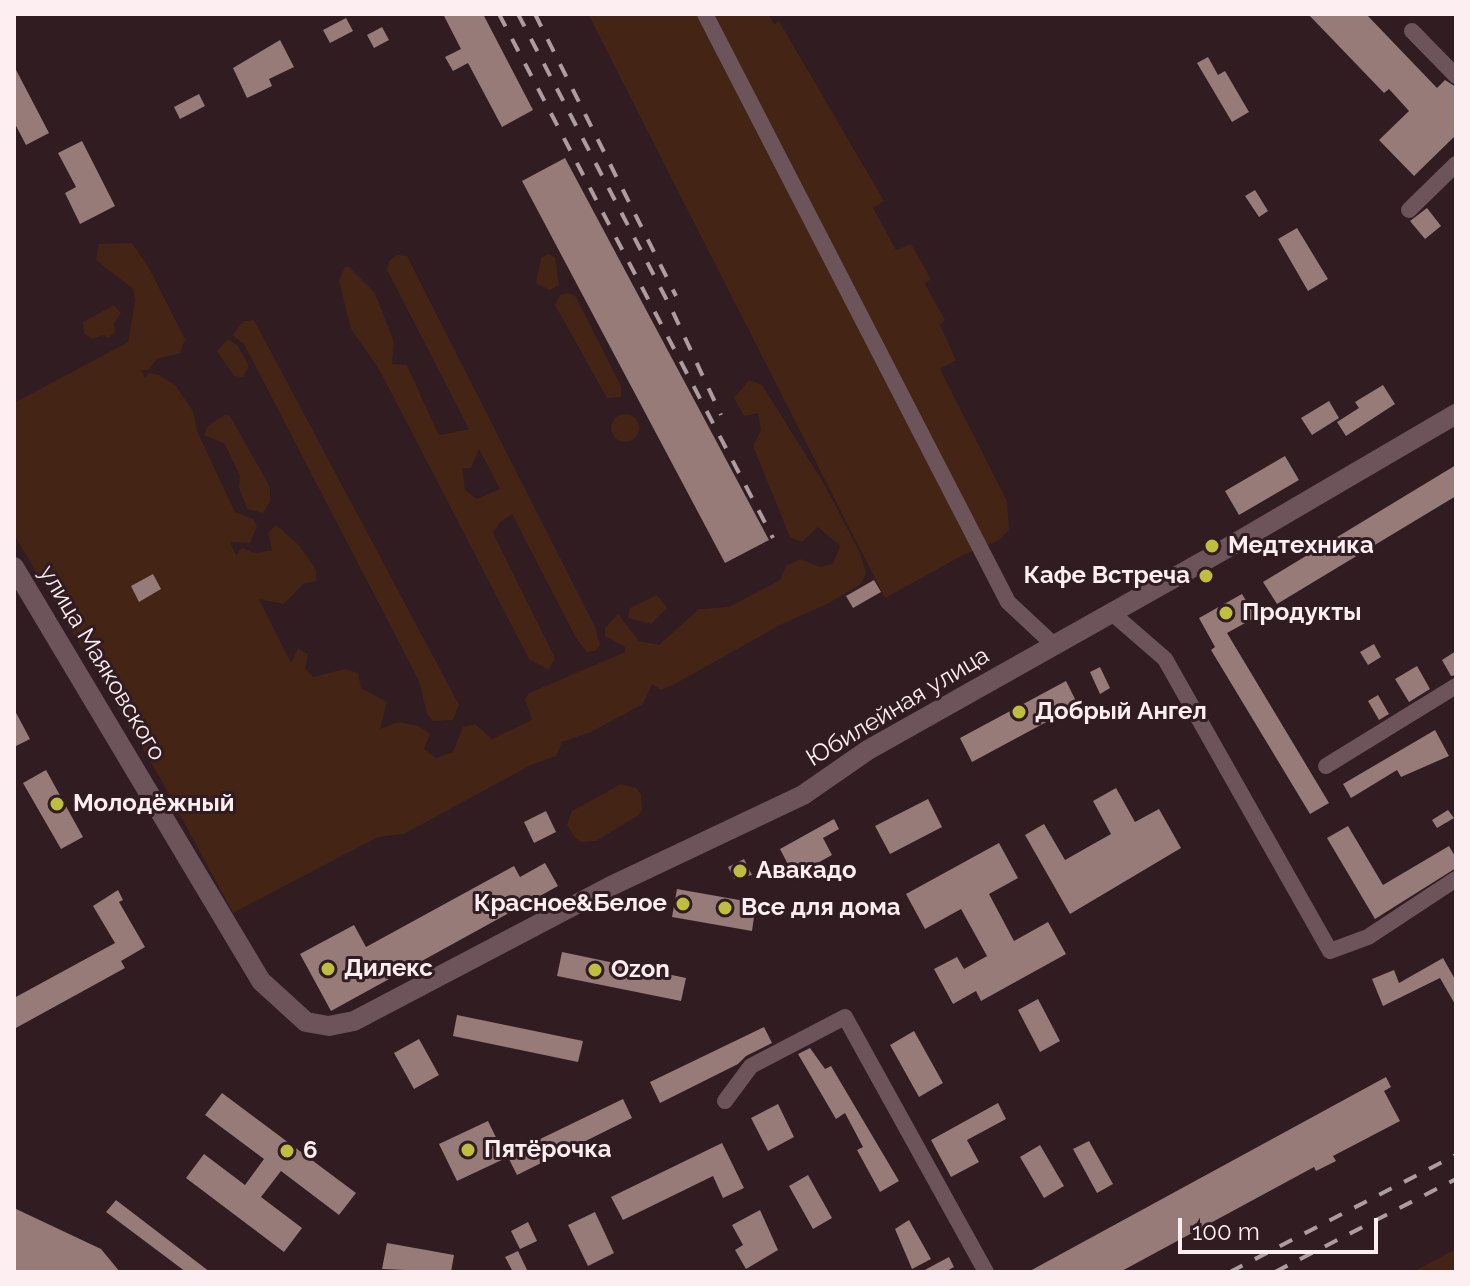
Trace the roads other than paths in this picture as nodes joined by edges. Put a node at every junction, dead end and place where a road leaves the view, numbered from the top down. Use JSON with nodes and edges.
{"nodes":[{"id":1,"x":705,"y":14,"type":"edge"},
{"id":2,"x":1412,"y":31,"type":"dead end"},
{"id":3,"x":1456,"y":76,"type":"edge"},
{"id":4,"x":1456,"y":164,"type":"edge"},
{"id":5,"x":1409,"y":210,"type":"dead end"},
{"id":6,"x":1456,"y":414,"type":"edge"},
{"id":7,"x":14,"y":567,"type":"edge"},
{"id":8,"x":1112,"y":613,"type":"junction"},
{"id":9,"x":1054,"y":645,"type":"junction"},
{"id":10,"x":1456,"y":686,"type":"edge"},
{"id":11,"x":1326,"y":766,"type":"dead end"},
{"id":12,"x":1456,"y":879,"type":"edge"},
{"id":13,"x":354,"y":1021,"type":"joint"},
{"id":14,"x":725,"y":1101,"type":"dead end"},
{"id":15,"x":986,"y":1272,"type":"edge"}],
"edges":[{"from":1,"to":9,"type":"street"},
{"from":2,"to":3,"type":"street"},
{"from":4,"to":5,"type":"street"},
{"from":6,"to":8,"type":"street","name":"Юбилейная улица"},
{"from":7,"to":13,"type":"street","name":"улица Маяковского"},
{"from":8,"to":9,"type":"street","name":"Юбилейная улица"},
{"from":8,"to":12,"type":"street"},
{"from":9,"to":13,"type":"street","name":"Юбилейная улица"},
{"from":10,"to":11,"type":"street"},
{"from":14,"to":15,"type":"street"}]}
